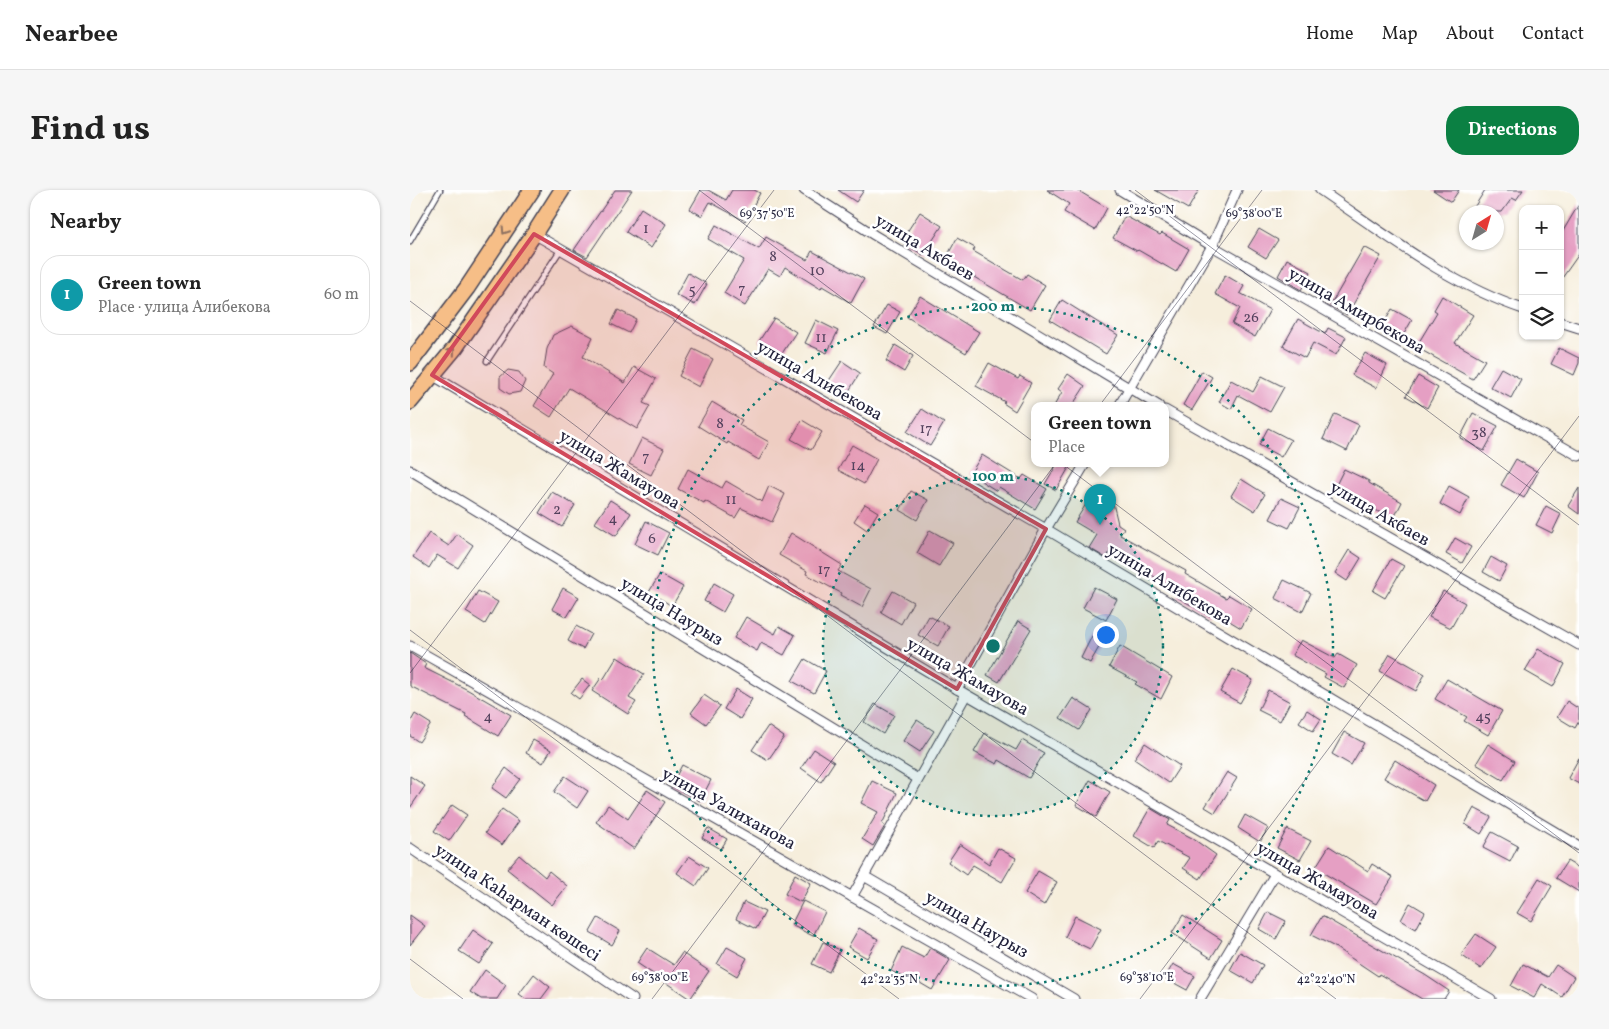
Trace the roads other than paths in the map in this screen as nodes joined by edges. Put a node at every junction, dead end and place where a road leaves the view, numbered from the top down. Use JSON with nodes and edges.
{"nodes":[{"id":1,"x":440,"y":190,"type":"edge"},
{"id":2,"x":532,"y":190,"type":"edge"},
{"id":3,"x":562,"y":190,"type":"edge"},
{"id":4,"x":804,"y":190,"type":"edge"},
{"id":5,"x":1120,"y":190,"type":"edge"},
{"id":6,"x":1237,"y":190,"type":"edge"},
{"id":7,"x":1320,"y":190,"type":"edge"},
{"id":8,"x":534,"y":234,"type":"junction"},
{"id":9,"x":410,"y":240,"type":"edge"},
{"id":10,"x":1212,"y":246,"type":"junction"},
{"id":11,"x":561,"y":249,"type":"junction"},
{"id":12,"x":1519,"y":308,"type":"edge"},
{"id":13,"x":1564,"y":322,"type":"edge"},
{"id":14,"x":1578,"y":324,"type":"edge"},
{"id":15,"x":487,"y":361,"type":"dead end"},
{"id":16,"x":410,"y":363,"type":"edge"},
{"id":17,"x":432,"y":375,"type":"junction"},
{"id":18,"x":1129,"y":390,"type":"junction"},
{"id":19,"x":410,"y":402,"type":"edge"},
{"id":20,"x":1122,"y":402,"type":"edge"},
{"id":21,"x":1152,"y":402,"type":"edge"},
{"id":22,"x":1169,"y":412,"type":"edge"},
{"id":23,"x":1579,"y":456,"type":"edge"},
{"id":24,"x":1083,"y":467,"type":"edge"},
{"id":25,"x":410,"y":470,"type":"edge"},
{"id":26,"x":1046,"y":529,"type":"junction"},
{"id":27,"x":1579,"y":645,"type":"edge"},
{"id":28,"x":410,"y":646,"type":"edge"},
{"id":29,"x":957,"y":689,"type":"junction"},
{"id":30,"x":966,"y":694,"type":"junction"},
{"id":31,"x":918,"y":779,"type":"junction"},
{"id":32,"x":1579,"y":846,"type":"edge"},
{"id":33,"x":410,"y":848,"type":"edge"},
{"id":34,"x":1275,"y":874,"type":"junction"},
{"id":35,"x":864,"y":876,"type":"junction"},
{"id":36,"x":852,"y":896,"type":"junction"},
{"id":37,"x":633,"y":999,"type":"edge"},
{"id":38,"x":1032,"y":999,"type":"edge"},
{"id":39,"x":1074,"y":999,"type":"edge"},
{"id":40,"x":1200,"y":999,"type":"edge"},
{"id":41,"x":1491,"y":999,"type":"edge"}],
"edges":[{"from":1,"to":9,"type":"lane"},
{"from":2,"to":16,"type":"main road","one_way":true},
{"from":3,"to":8,"type":"main road"},
{"from":4,"to":18,"type":"street","name":"улица Акбаев"},
{"from":5,"to":10,"type":"street","name":"улица Амирбекова"},
{"from":6,"to":10,"type":"street"},
{"from":7,"to":12,"type":"street"},
{"from":8,"to":11,"type":"street","name":"улица Алибекова"},
{"from":17,"to":8,"type":"main road","one_way":true},
{"from":10,"to":18,"type":"street"},
{"from":10,"to":23,"type":"street","name":"улица Амирбекова"},
{"from":11,"to":15,"type":"lane"},
{"from":11,"to":26,"type":"street","name":"улица Алибекова"},
{"from":13,"to":14,"type":"street"},
{"from":17,"to":19,"type":"main road"},
{"from":17,"to":29,"type":"street","name":"улица Жамауова"},
{"from":18,"to":20,"type":"street"},
{"from":18,"to":21,"type":"street","name":"улица Акбаев"},
{"from":22,"to":27,"type":"street","name":"улица Акбаев"},
{"from":24,"to":26,"type":"street"},
{"from":25,"to":31,"type":"street","name":"улица Наурыз"},
{"from":26,"to":29,"type":"street"},
{"from":26,"to":32,"type":"street","name":"улица Алибекова"},
{"from":28,"to":36,"type":"street","name":"улица Уалиханова"},
{"from":29,"to":30,"type":"street","name":"улица Жамауова"},
{"from":30,"to":31,"type":"street"},
{"from":30,"to":34,"type":"street","name":"улица Жамауова"},
{"from":31,"to":35,"type":"street"},
{"from":33,"to":37,"type":"street","name":"улица Каһарман көшесі"},
{"from":34,"to":40,"type":"street"},
{"from":34,"to":41,"type":"street","name":"улица Жамауова"},
{"from":35,"to":36,"type":"street"},
{"from":35,"to":39,"type":"street","name":"улица Наурыз"},
{"from":36,"to":38,"type":"street","name":"улица Уалиханова"}]}
